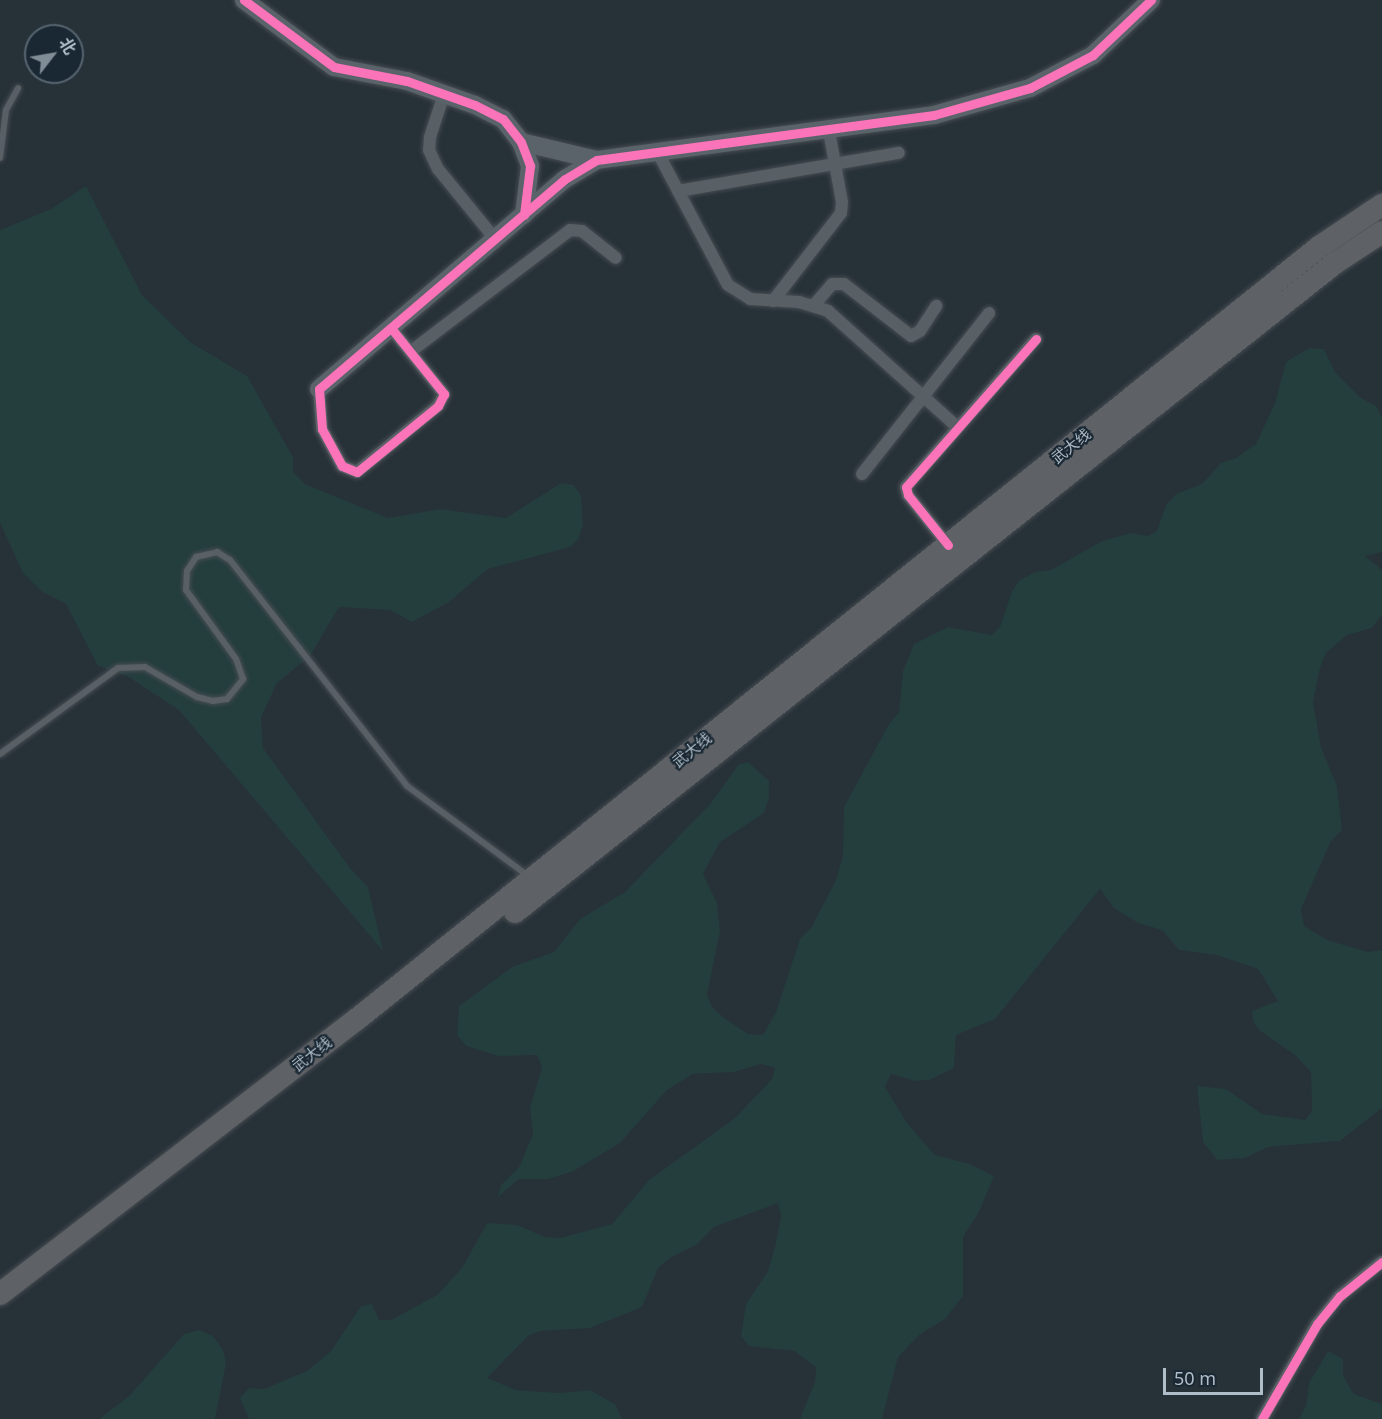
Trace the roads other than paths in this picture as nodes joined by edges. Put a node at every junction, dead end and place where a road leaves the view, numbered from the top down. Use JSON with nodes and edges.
{"nodes":[{"id":1,"x":244,"y":0,"type":"edge"},
{"id":2,"x":1151,"y":0,"type":"edge"},
{"id":3,"x":18,"y":88,"type":"dead end"},
{"id":4,"x":444,"y":94,"type":"junction"},
{"id":5,"x":829,"y":131,"type":"junction"},
{"id":6,"x":521,"y":142,"type":"junction"},
{"id":7,"x":658,"y":153,"type":"junction"},
{"id":8,"x":899,"y":153,"type":"dead end"},
{"id":9,"x":0,"y":158,"type":"edge"},
{"id":10,"x":597,"y":160,"type":"junction"},
{"id":11,"x":836,"y":164,"type":"junction"},
{"id":12,"x":678,"y":191,"type":"junction"},
{"id":13,"x":1382,"y":205,"type":"edge"},
{"id":14,"x":524,"y":215,"type":"junction"},
{"id":15,"x":1382,"y":232,"type":"edge"},
{"id":16,"x":495,"y":239,"type":"junction"},
{"id":17,"x":616,"y":258,"type":"dead end"},
{"id":18,"x":773,"y":301,"type":"junction"},
{"id":19,"x":814,"y":305,"type":"junction"},
{"id":20,"x":936,"y":306,"type":"dead end"},
{"id":21,"x":989,"y":313,"type":"dead end"},
{"id":22,"x":391,"y":328,"type":"junction"},
{"id":23,"x":1036,"y":339,"type":"dead end"},
{"id":24,"x":410,"y":352,"type":"junction"},
{"id":25,"x":319,"y":389,"type":"joint"},
{"id":26,"x":924,"y":397,"type":"junction"},
{"id":27,"x":957,"y":426,"type":"junction"},
{"id":28,"x":862,"y":474,"type":"dead end"},
{"id":29,"x":948,"y":545,"type":"junction"},
{"id":30,"x":0,"y":754,"type":"edge"},
{"id":31,"x":538,"y":884,"type":"junction"},
{"id":32,"x":1382,"y":1262,"type":"edge"},
{"id":33,"x":0,"y":1294,"type":"edge"},
{"id":34,"x":0,"y":1312,"type":"edge"},
{"id":35,"x":1262,"y":1419,"type":"edge"}],
"edges":[{"from":1,"to":4,"type":"street"},
{"from":2,"to":5,"type":"street"},
{"from":3,"to":9,"type":"lane"},
{"from":4,"to":6,"type":"street"},
{"from":4,"to":16,"type":"street"},
{"from":5,"to":7,"type":"street"},
{"from":5,"to":11,"type":"street"},
{"from":6,"to":10,"type":"street"},
{"from":6,"to":14,"type":"street"},
{"from":7,"to":10,"type":"street"},
{"from":7,"to":12,"type":"street"},
{"from":8,"to":11,"type":"street"},
{"from":10,"to":14,"type":"street"},
{"from":11,"to":12,"type":"street"},
{"from":11,"to":18,"type":"street"},
{"from":12,"to":18,"type":"street"},
{"from":13,"to":29,"type":"highway","name":"武大线"},
{"from":14,"to":16,"type":"street"},
{"from":15,"to":31,"type":"highway","name":"武大线"},
{"from":16,"to":22,"type":"street"},
{"from":17,"to":24,"type":"street"},
{"from":18,"to":19,"type":"street"},
{"from":19,"to":20,"type":"street"},
{"from":19,"to":26,"type":"street"},
{"from":21,"to":26,"type":"street"},
{"from":22,"to":24,"type":"street"},
{"from":22,"to":25,"type":"street"},
{"from":23,"to":27,"type":"street"},
{"from":24,"to":25,"type":"street"},
{"from":26,"to":27,"type":"street"},
{"from":26,"to":28,"type":"street"},
{"from":27,"to":29,"type":"street"},
{"from":29,"to":31,"type":"highway","name":"武大线"},
{"from":30,"to":31,"type":"lane"},
{"from":31,"to":33,"type":"highway","name":"武大线"},
{"from":31,"to":34,"type":"highway","name":"武大线"},
{"from":32,"to":35,"type":"street"}]}
